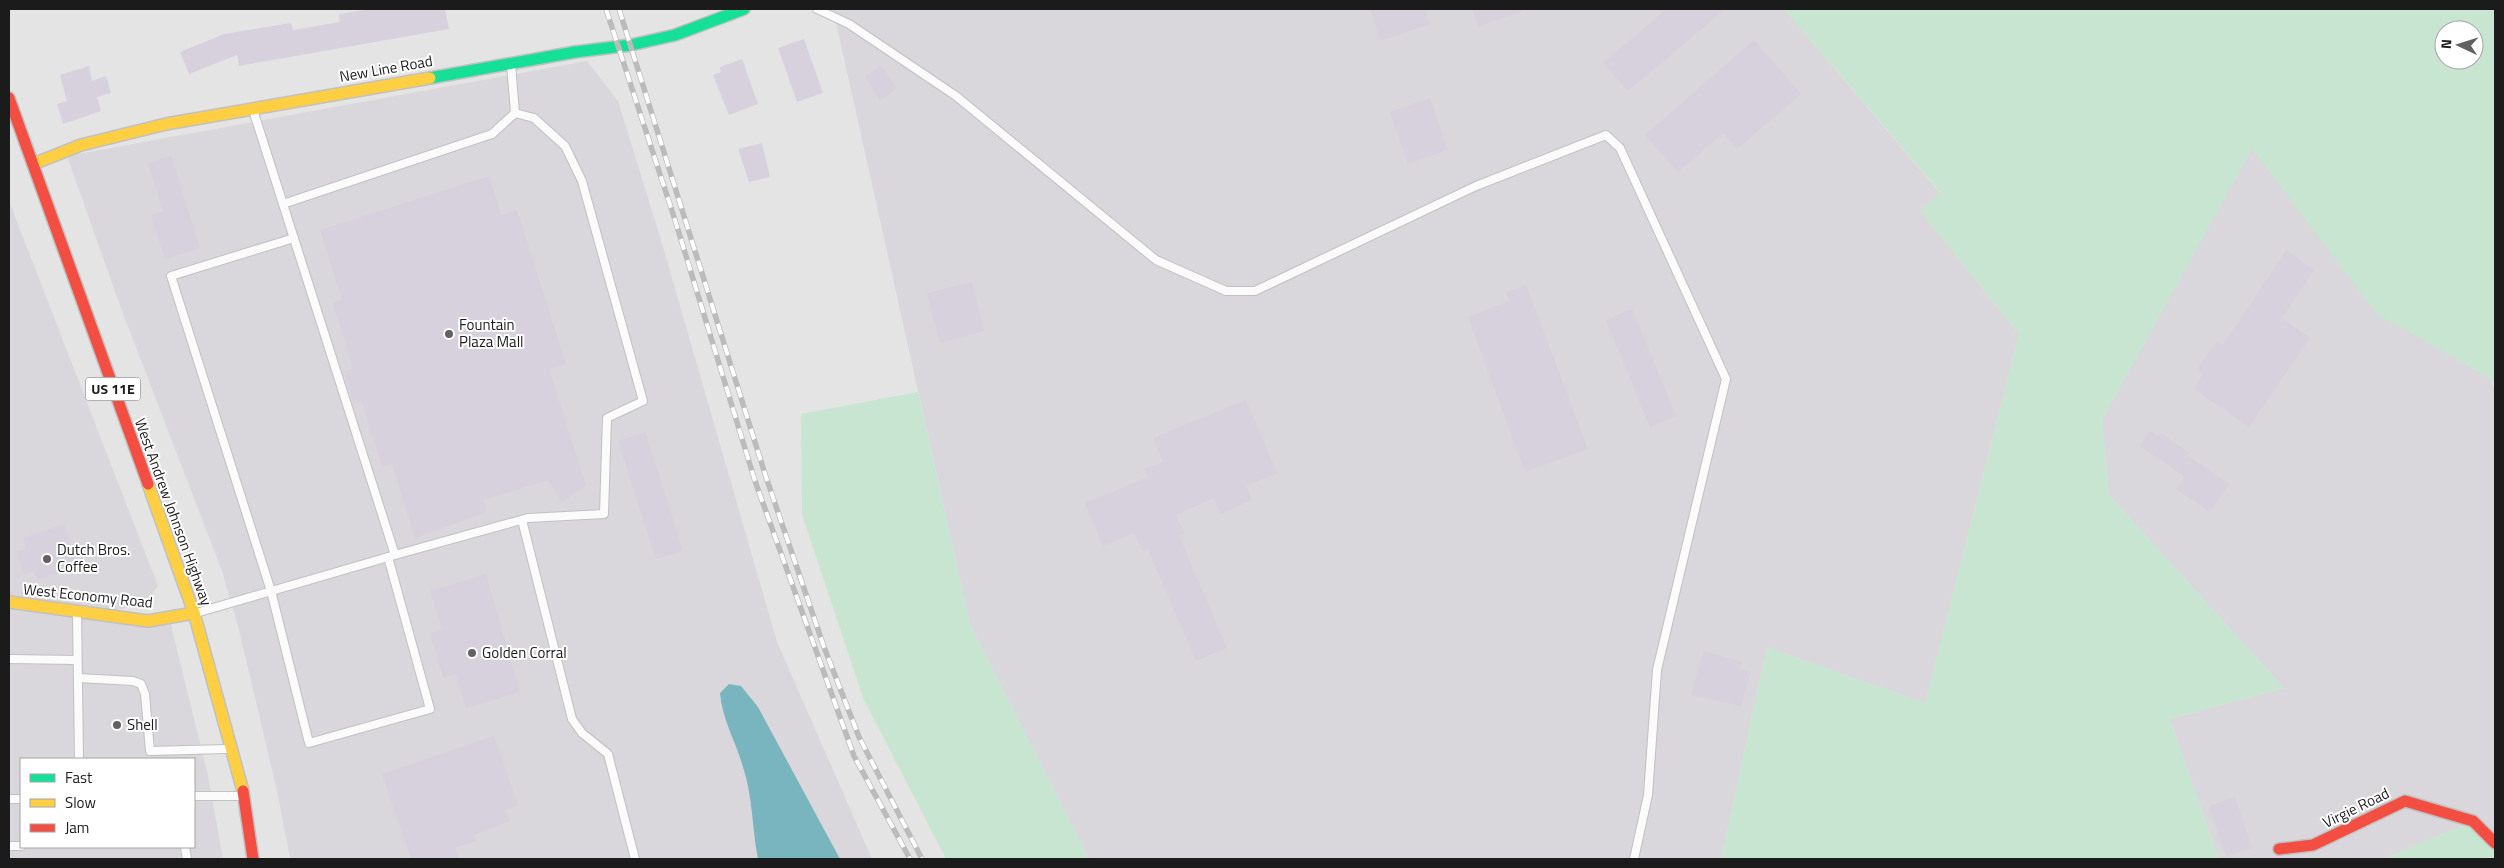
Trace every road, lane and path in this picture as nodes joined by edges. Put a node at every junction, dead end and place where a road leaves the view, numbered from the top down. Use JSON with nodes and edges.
{"nodes":[{"id":1,"x":744,"y":9,"type":"edge"},
{"id":2,"x":817,"y":9,"type":"edge"},
{"id":3,"x":511,"y":63,"type":"junction"},
{"id":4,"x":9,"y":98,"type":"edge"},
{"id":5,"x":252,"y":107,"type":"junction"},
{"id":6,"x":515,"y":113,"type":"junction"},
{"id":7,"x":33,"y":164,"type":"junction"},
{"id":8,"x":283,"y":204,"type":"junction"},
{"id":9,"x":294,"y":238,"type":"junction"},
{"id":10,"x":522,"y":520,"type":"junction"},
{"id":11,"x":392,"y":556,"type":"junction"},
{"id":12,"x":272,"y":591,"type":"junction"},
{"id":13,"x":9,"y":602,"type":"edge"},
{"id":14,"x":77,"y":611,"type":"junction"},
{"id":15,"x":194,"y":613,"type":"junction"},
{"id":16,"x":9,"y":659,"type":"edge"},
{"id":17,"x":77,"y":660,"type":"junction"},
{"id":18,"x":78,"y":678,"type":"junction"},
{"id":19,"x":232,"y":749,"type":"junction"},
{"id":20,"x":150,"y":755,"type":"edge"},
{"id":21,"x":79,"y":758,"type":"edge"},
{"id":22,"x":195,"y":796,"type":"edge"},
{"id":23,"x":245,"y":796,"type":"junction"},
{"id":24,"x":2495,"y":843,"type":"edge"},
{"id":25,"x":2279,"y":849,"type":"dead end"},
{"id":26,"x":253,"y":859,"type":"edge"},
{"id":27,"x":635,"y":859,"type":"edge"},
{"id":28,"x":1634,"y":859,"type":"edge"}],
"edges":[{"from":1,"to":3,"type":"street","name":"New Line Road"},
{"from":2,"to":28,"type":"lane"},
{"from":3,"to":5,"type":"street","name":"New Line Road"},
{"from":3,"to":6,"type":"lane"},
{"from":4,"to":7,"type":"street","name":"West Andrew Johnson Highway","number":"US 11E"},
{"from":5,"to":7,"type":"street","name":"New Line Road"},
{"from":5,"to":8,"type":"lane"},
{"from":6,"to":8,"type":"lane"},
{"from":6,"to":10,"type":"lane"},
{"from":7,"to":15,"type":"street","name":"West Andrew Johnson Highway","number":"US 11E"},
{"from":8,"to":9,"type":"lane"},
{"from":9,"to":11,"type":"lane"},
{"from":9,"to":12,"type":"lane"},
{"from":10,"to":11,"type":"lane"},
{"from":10,"to":27,"type":"lane"},
{"from":11,"to":12,"type":"lane"},
{"from":11,"to":12,"type":"lane"},
{"from":12,"to":15,"type":"lane"},
{"from":13,"to":14,"type":"street","name":"West Economy Road"},
{"from":14,"to":15,"type":"street","name":"West Economy Road"},
{"from":14,"to":17,"type":"lane"},
{"from":15,"to":19,"type":"street","name":"West Andrew Johnson Highway","number":"US 11E"},
{"from":16,"to":17,"type":"lane"},
{"from":17,"to":18,"type":"lane"},
{"from":18,"to":20,"type":"lane"},
{"from":18,"to":21,"type":"lane"},
{"from":19,"to":20,"type":"lane"},
{"from":19,"to":23,"type":"street","name":"West Andrew Johnson Highway","number":"US 11E"},
{"from":22,"to":23,"type":"lane"},
{"from":23,"to":26,"type":"street","name":"West Andrew Johnson Highway","number":"US 11E"},
{"from":24,"to":25,"type":"street","name":"Virgie Road"}]}
